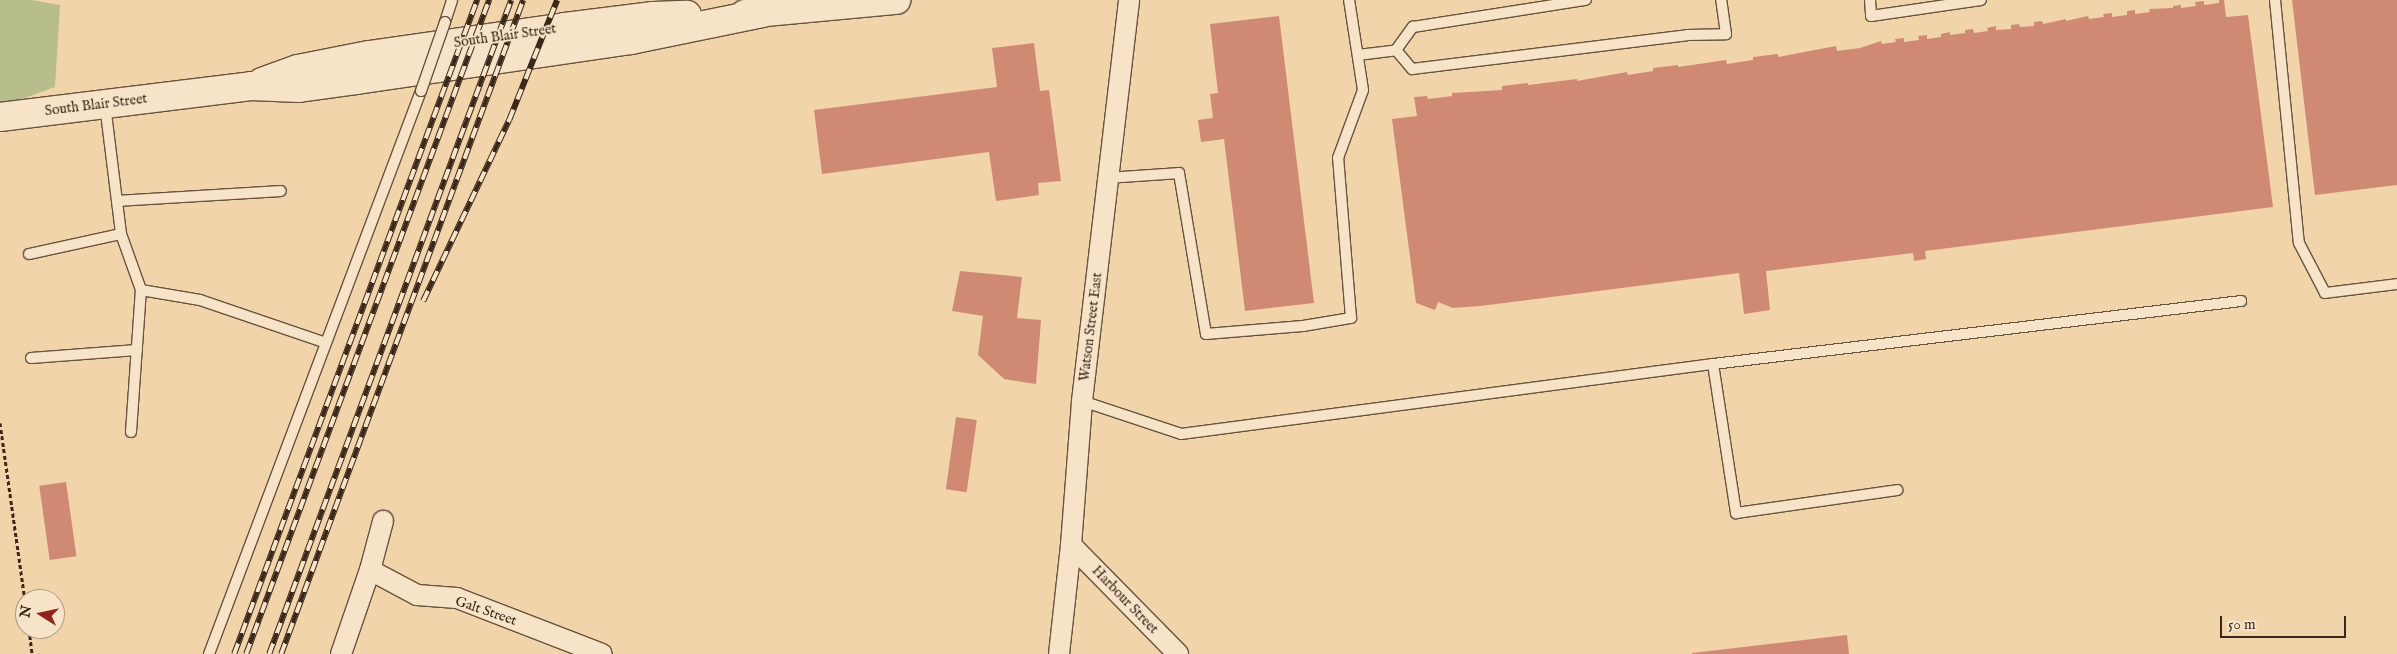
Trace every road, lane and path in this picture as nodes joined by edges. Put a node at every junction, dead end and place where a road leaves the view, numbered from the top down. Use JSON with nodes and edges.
{"nodes":[{"id":1,"x":452,"y":0,"type":"edge"},
{"id":2,"x":896,"y":0,"type":"edge"},
{"id":3,"x":1129,"y":0,"type":"edge"},
{"id":4,"x":1349,"y":0,"type":"edge"},
{"id":5,"x":1586,"y":0,"type":"edge"},
{"id":6,"x":1721,"y":0,"type":"edge"},
{"id":7,"x":1870,"y":0,"type":"edge"},
{"id":8,"x":1981,"y":0,"type":"edge"},
{"id":9,"x":2275,"y":0,"type":"edge"},
{"id":10,"x":1396,"y":50,"type":"junction"},
{"id":11,"x":1358,"y":55,"type":"junction"},
{"id":12,"x":105,"y":104,"type":"junction"},
{"id":13,"x":0,"y":117,"type":"edge"},
{"id":14,"x":1108,"y":178,"type":"junction"},
{"id":15,"x":282,"y":191,"type":"dead end"},
{"id":16,"x":117,"y":201,"type":"junction"},
{"id":17,"x":120,"y":234,"type":"junction"},
{"id":18,"x":29,"y":254,"type":"dead end"},
{"id":19,"x":2397,"y":284,"type":"edge"},
{"id":20,"x":142,"y":290,"type":"junction"},
{"id":21,"x":2241,"y":301,"type":"dead end"},
{"id":22,"x":326,"y":343,"type":"junction"},
{"id":23,"x":137,"y":350,"type":"junction"},
{"id":24,"x":31,"y":358,"type":"dead end"},
{"id":25,"x":1713,"y":364,"type":"junction"},
{"id":26,"x":1082,"y":401,"type":"junction"},
{"id":27,"x":0,"y":423,"type":"edge"},
{"id":28,"x":131,"y":432,"type":"dead end"},
{"id":29,"x":1897,"y":490,"type":"dead end"},
{"id":30,"x":382,"y":521,"type":"dead end"},
{"id":31,"x":1071,"y":545,"type":"junction"},
{"id":32,"x":370,"y":570,"type":"junction"},
{"id":33,"x":23,"y":589,"type":"edge"},
{"id":34,"x":30,"y":639,"type":"edge"},
{"id":35,"x":32,"y":654,"type":"edge"},
{"id":36,"x":209,"y":654,"type":"edge"},
{"id":37,"x":341,"y":654,"type":"edge"},
{"id":38,"x":602,"y":654,"type":"edge"},
{"id":39,"x":1059,"y":654,"type":"edge"},
{"id":40,"x":1178,"y":654,"type":"edge"}],
"edges":[{"from":1,"to":22,"type":"lane","bridge":true},
{"from":2,"to":12,"type":"street","name":"South Blair Street"},
{"from":3,"to":14,"type":"street","name":"Watson Street East"},
{"from":4,"to":11,"type":"lane"},
{"from":5,"to":10,"type":"lane"},
{"from":6,"to":10,"type":"lane"},
{"from":7,"to":8,"type":"lane"},
{"from":9,"to":19,"type":"lane"},
{"from":10,"to":11,"type":"lane"},
{"from":11,"to":14,"type":"lane"},
{"from":12,"to":13,"type":"street","name":"South Blair Street"},
{"from":12,"to":16,"type":"lane"},
{"from":14,"to":26,"type":"street","name":"Watson Street East"},
{"from":15,"to":16,"type":"lane"},
{"from":16,"to":17,"type":"lane"},
{"from":17,"to":18,"type":"lane"},
{"from":17,"to":20,"type":"lane"},
{"from":20,"to":22,"type":"lane"},
{"from":20,"to":23,"type":"lane"},
{"from":21,"to":25,"type":"lane"},
{"from":22,"to":36,"type":"lane"},
{"from":23,"to":24,"type":"lane"},
{"from":23,"to":28,"type":"lane"},
{"from":25,"to":26,"type":"lane"},
{"from":25,"to":29,"type":"lane"},
{"from":26,"to":31,"type":"street","name":"Watson Street East"},
{"from":27,"to":33,"type":"path"},
{"from":30,"to":32,"type":"street"},
{"from":31,"to":39,"type":"street","name":"Watson Street East"},
{"from":31,"to":40,"type":"street","name":"Harbour Street"},
{"from":32,"to":37,"type":"street"},
{"from":32,"to":38,"type":"street","name":"Galt Street"},
{"from":34,"to":35,"type":"path"}]}
